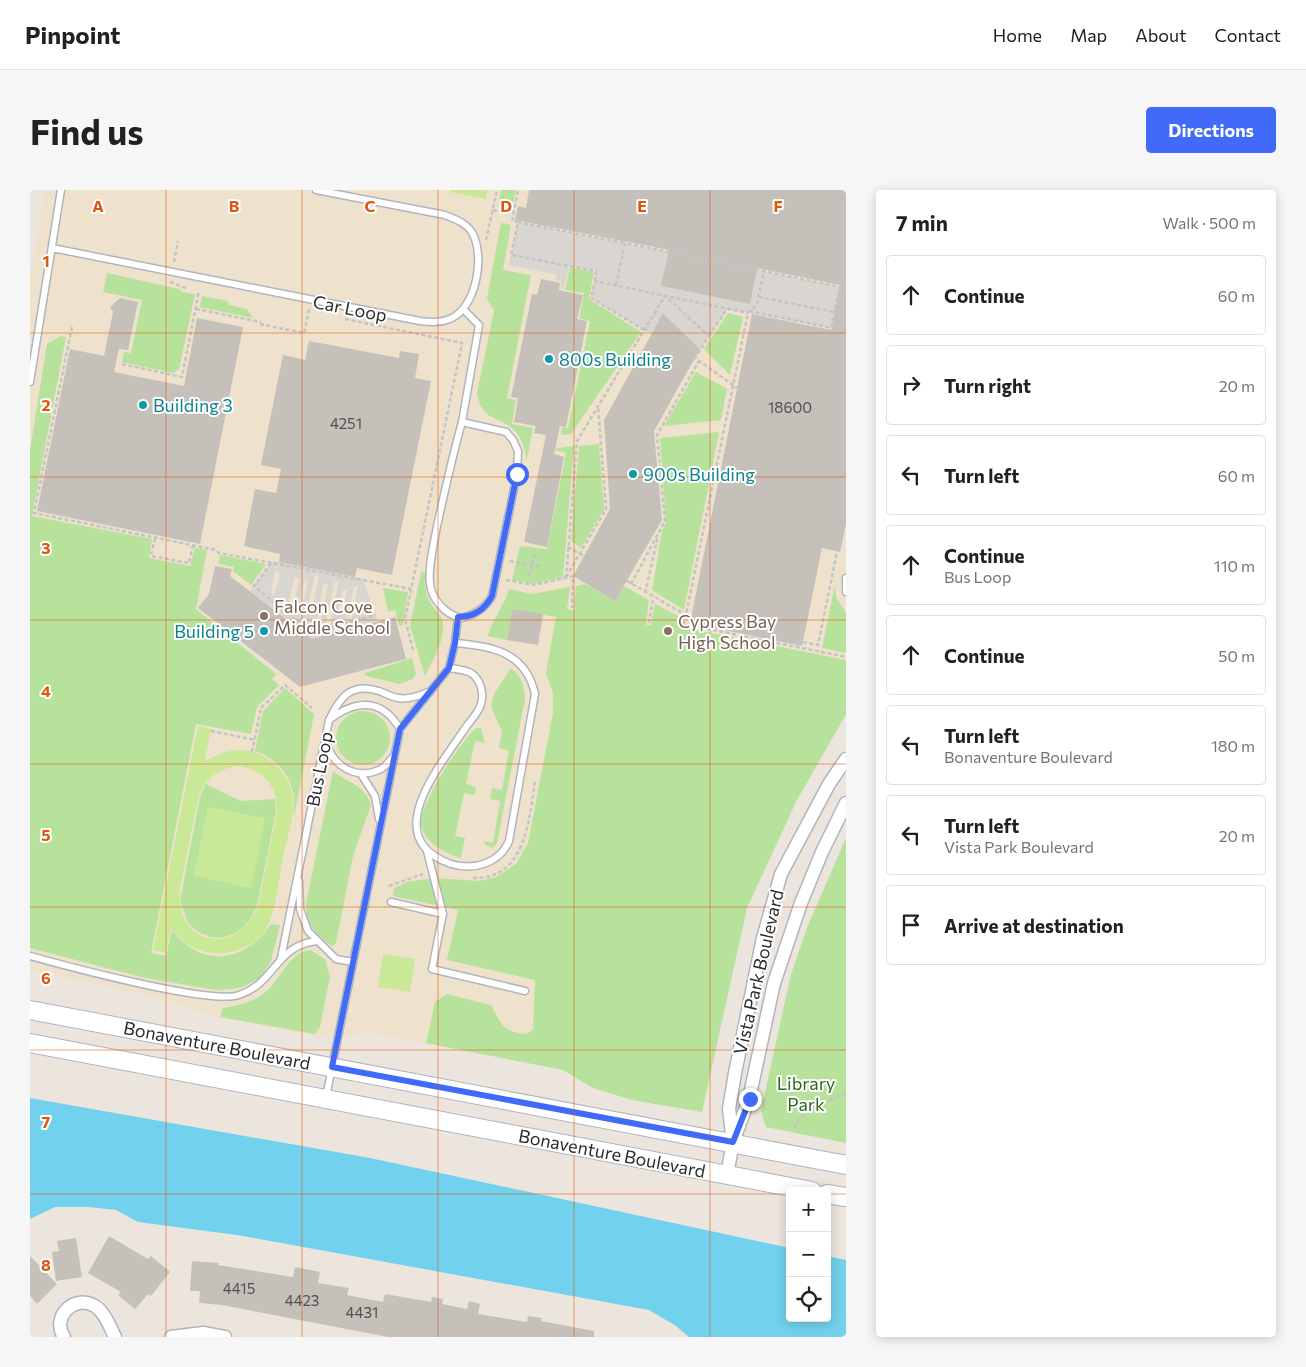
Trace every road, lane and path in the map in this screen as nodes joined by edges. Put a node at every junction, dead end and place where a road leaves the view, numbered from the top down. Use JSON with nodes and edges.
{"nodes":[{"id":1,"x":61,"y":190,"type":"edge"},
{"id":2,"x":316,"y":190,"type":"edge"},
{"id":3,"x":497,"y":190,"type":"edge"},
{"id":4,"x":518,"y":190,"type":"edge"},
{"id":5,"x":493,"y":210,"type":"junction"},
{"id":6,"x":514,"y":214,"type":"junction"},
{"id":7,"x":518,"y":222,"type":"junction"},
{"id":8,"x":625,"y":243,"type":"junction"},
{"id":9,"x":52,"y":248,"type":"junction"},
{"id":10,"x":480,"y":257,"type":"junction"},
{"id":11,"x":764,"y":271,"type":"junction"},
{"id":12,"x":595,"y":281,"type":"junction"},
{"id":13,"x":616,"y":285,"type":"junction"},
{"id":14,"x":199,"y":291,"type":"dead end"},
{"id":15,"x":665,"y":296,"type":"junction"},
{"id":16,"x":758,"y":297,"type":"junction"},
{"id":17,"x":728,"y":308,"type":"junction"},
{"id":18,"x":196,"y":309,"type":"junction"},
{"id":19,"x":464,"y":310,"type":"junction"},
{"id":20,"x":308,"y":312,"type":"dead end"},
{"id":21,"x":749,"y":312,"type":"junction"},
{"id":22,"x":834,"y":312,"type":"junction"},
{"id":23,"x":345,"y":319,"type":"dead end"},
{"id":24,"x":72,"y":327,"type":"dead end"},
{"id":25,"x":645,"y":330,"type":"junction"},
{"id":26,"x":709,"y":336,"type":"junction"},
{"id":27,"x":699,"y":360,"type":"junction"},
{"id":28,"x":122,"y":364,"type":"dead end"},
{"id":29,"x":30,"y":382,"type":"edge"},
{"id":30,"x":732,"y":385,"type":"junction"},
{"id":31,"x":737,"y":388,"type":"dead end"},
{"id":32,"x":598,"y":406,"type":"junction"},
{"id":33,"x":462,"y":422,"type":"junction"},
{"id":34,"x":658,"y":532,"type":"junction"},
{"id":35,"x":155,"y":538,"type":"junction"},
{"id":36,"x":193,"y":545,"type":"junction"},
{"id":37,"x":568,"y":547,"type":"junction"},
{"id":38,"x":837,"y":552,"type":"dead end"},
{"id":39,"x":580,"y":554,"type":"junction"},
{"id":40,"x":539,"y":556,"type":"dead end"},
{"id":41,"x":584,"y":556,"type":"dead end"},
{"id":42,"x":510,"y":560,"type":"dead end"},
{"id":43,"x":271,"y":563,"type":"junction"},
{"id":44,"x":532,"y":564,"type":"junction"},
{"id":45,"x":541,"y":566,"type":"dead end"},
{"id":46,"x":529,"y":576,"type":"dead end"},
{"id":47,"x":566,"y":578,"type":"junction"},
{"id":48,"x":846,"y":578,"type":"edge"},
{"id":49,"x":506,"y":580,"type":"dead end"},
{"id":50,"x":627,"y":581,"type":"dead end"},
{"id":51,"x":631,"y":584,"type":"junction"},
{"id":52,"x":411,"y":589,"type":"junction"},
{"id":53,"x":846,"y":592,"type":"edge"},
{"id":54,"x":645,"y":593,"type":"junction"},
{"id":55,"x":654,"y":598,"type":"junction"},
{"id":56,"x":572,"y":608,"type":"dead end"},
{"id":57,"x":376,"y":615,"type":"dead end"},
{"id":58,"x":686,"y":615,"type":"junction"},
{"id":59,"x":458,"y":617,"type":"junction"},
{"id":60,"x":649,"y":623,"type":"dead end"},
{"id":61,"x":803,"y":642,"type":"dead end"},
{"id":62,"x":455,"y":643,"type":"junction"},
{"id":63,"x":413,"y":650,"type":"dead end"},
{"id":64,"x":846,"y":657,"type":"edge"},
{"id":65,"x":449,"y":668,"type":"junction"},
{"id":66,"x":428,"y":692,"type":"junction"},
{"id":67,"x":312,"y":708,"type":"dead end"},
{"id":68,"x":329,"y":720,"type":"junction"},
{"id":69,"x":400,"y":729,"type":"junction"},
{"id":70,"x":211,"y":731,"type":"dead end"},
{"id":71,"x":326,"y":737,"type":"junction"},
{"id":72,"x":255,"y":740,"type":"junction"},
{"id":73,"x":252,"y":752,"type":"dead end"},
{"id":74,"x":395,"y":755,"type":"junction"},
{"id":75,"x":846,"y":759,"type":"edge"},
{"id":76,"x":361,"y":774,"type":"junction"},
{"id":77,"x":846,"y":803,"type":"edge"},
{"id":78,"x":378,"y":838,"type":"junction"},
{"id":79,"x":427,"y":851,"type":"junction"},
{"id":80,"x":299,"y":866,"type":"junction"},
{"id":81,"x":391,"y":902,"type":"dead end"},
{"id":82,"x":443,"y":914,"type":"junction"},
{"id":83,"x":318,"y":941,"type":"junction"},
{"id":84,"x":30,"y":956,"type":"edge"},
{"id":85,"x":281,"y":958,"type":"junction"},
{"id":86,"x":353,"y":962,"type":"junction"},
{"id":87,"x":525,"y":992,"type":"dead end"},
{"id":88,"x":30,"y":1010,"type":"edge"},
{"id":89,"x":30,"y":1043,"type":"edge"},
{"id":90,"x":332,"y":1067,"type":"junction"},
{"id":91,"x":846,"y":1093,"type":"edge"},
{"id":92,"x":326,"y":1098,"type":"junction"},
{"id":93,"x":794,"y":1128,"type":"dead end"},
{"id":94,"x":733,"y":1142,"type":"junction"},
{"id":95,"x":846,"y":1165,"type":"edge"},
{"id":96,"x":728,"y":1174,"type":"junction"},
{"id":97,"x":792,"y":1187,"type":"edge"},
{"id":98,"x":831,"y":1195,"type":"edge"},
{"id":99,"x":846,"y":1197,"type":"edge"},
{"id":100,"x":64,"y":1337,"type":"edge"},
{"id":101,"x":115,"y":1337,"type":"edge"},
{"id":102,"x":170,"y":1337,"type":"edge"},
{"id":103,"x":225,"y":1337,"type":"edge"}],
"edges":[{"from":1,"to":9,"type":"lane"},
{"from":2,"to":10,"type":"lane"},
{"from":3,"to":5,"type":"path"},
{"from":4,"to":6,"type":"path"},
{"from":5,"to":6,"type":"path"},
{"from":5,"to":10,"type":"path"},
{"from":6,"to":7,"type":"path"},
{"from":7,"to":8,"type":"path"},
{"from":7,"to":12,"type":"path"},
{"from":8,"to":11,"type":"path"},
{"from":8,"to":13,"type":"path"},
{"from":9,"to":19,"type":"lane","name":"Car Loop"},
{"from":9,"to":29,"type":"lane"},
{"from":10,"to":19,"type":"lane"},
{"from":11,"to":16,"type":"path"},
{"from":11,"to":22,"type":"path"},
{"from":12,"to":13,"type":"path"},
{"from":12,"to":25,"type":"path"},
{"from":13,"to":15,"type":"path"},
{"from":14,"to":18,"type":"path"},
{"from":15,"to":17,"type":"path"},
{"from":15,"to":25,"type":"path"},
{"from":15,"to":26,"type":"path"},
{"from":16,"to":21,"type":"path"},
{"from":16,"to":22,"type":"path"},
{"from":17,"to":21,"type":"path"},
{"from":17,"to":26,"type":"path"},
{"from":18,"to":20,"type":"path"},
{"from":18,"to":28,"type":"path"},
{"from":19,"to":33,"type":"lane"},
{"from":21,"to":22,"type":"path"},
{"from":21,"to":30,"type":"path"},
{"from":23,"to":52,"type":"path"},
{"from":24,"to":35,"type":"path"},
{"from":25,"to":32,"type":"path"},
{"from":26,"to":27,"type":"path"},
{"from":27,"to":30,"type":"path"},
{"from":27,"to":34,"type":"path"},
{"from":30,"to":31,"type":"path"},
{"from":30,"to":58,"type":"path"},
{"from":32,"to":37,"type":"path"},
{"from":32,"to":39,"type":"path"},
{"from":33,"to":59,"type":"lane"},
{"from":33,"to":59,"type":"lane"},
{"from":34,"to":51,"type":"path"},
{"from":34,"to":54,"type":"path"},
{"from":35,"to":36,"type":"path"},
{"from":35,"to":36,"type":"path"},
{"from":36,"to":43,"type":"path"},
{"from":37,"to":39,"type":"path"},
{"from":37,"to":47,"type":"path"},
{"from":38,"to":61,"type":"path"},
{"from":39,"to":41,"type":"path"},
{"from":39,"to":47,"type":"path"},
{"from":40,"to":44,"type":"path"},
{"from":42,"to":44,"type":"path"},
{"from":43,"to":52,"type":"path"},
{"from":43,"to":57,"type":"path"},
{"from":44,"to":45,"type":"path"},
{"from":44,"to":46,"type":"path"},
{"from":47,"to":49,"type":"path"},
{"from":47,"to":56,"type":"path"},
{"from":48,"to":53,"type":"lane"},
{"from":50,"to":51,"type":"path"},
{"from":51,"to":54,"type":"path"},
{"from":52,"to":63,"type":"path"},
{"from":54,"to":55,"type":"path"},
{"from":55,"to":58,"type":"path"},
{"from":55,"to":60,"type":"path"},
{"from":58,"to":64,"type":"path"},
{"from":59,"to":62,"type":"lane"},
{"from":62,"to":65,"type":"lane"},
{"from":62,"to":79,"type":"lane"},
{"from":65,"to":66,"type":"lane"},
{"from":65,"to":79,"type":"lane"},
{"from":66,"to":68,"type":"lane"},
{"from":66,"to":69,"type":"lane"},
{"from":67,"to":72,"type":"path"},
{"from":68,"to":69,"type":"lane","name":"Bus Loop"},
{"from":68,"to":71,"type":"lane","name":"Bus Loop"},
{"from":69,"to":74,"type":"lane"},
{"from":70,"to":72,"type":"path"},
{"from":71,"to":76,"type":"lane"},
{"from":71,"to":80,"type":"lane","name":"Bus Loop"},
{"from":72,"to":73,"type":"path"},
{"from":74,"to":76,"type":"lane"},
{"from":74,"to":78,"type":"lane"},
{"from":75,"to":94,"type":"street","name":"Vista Park Boulevard"},
{"from":76,"to":78,"type":"lane"},
{"from":77,"to":94,"type":"street","name":"Vista Park Boulevard"},
{"from":78,"to":86,"type":"lane"},
{"from":79,"to":82,"type":"lane"},
{"from":80,"to":83,"type":"lane"},
{"from":80,"to":85,"type":"lane","name":"Bus Loop"},
{"from":81,"to":82,"type":"lane"},
{"from":82,"to":87,"type":"lane"},
{"from":83,"to":85,"type":"lane"},
{"from":83,"to":86,"type":"lane"},
{"from":84,"to":85,"type":"lane"},
{"from":86,"to":90,"type":"lane"},
{"from":88,"to":90,"type":"main road","name":"Bonaventure Boulevard"},
{"from":89,"to":92,"type":"main road","name":"Bonaventure Boulevard"},
{"from":90,"to":92,"type":"lane"},
{"from":90,"to":94,"type":"main road","name":"Bonaventure Boulevard"},
{"from":91,"to":93,"type":"path"},
{"from":92,"to":96,"type":"main road","name":"Bonaventure Boulevard"},
{"from":94,"to":95,"type":"main road","name":"Bonaventure Boulevard"},
{"from":94,"to":96,"type":"street","name":"Vista Park Boulevard"},
{"from":96,"to":97,"type":"main road","name":"Bonaventure Boulevard"},
{"from":98,"to":99,"type":"main road"},
{"from":100,"to":101,"type":"street"},
{"from":102,"to":103,"type":"street"}]}
